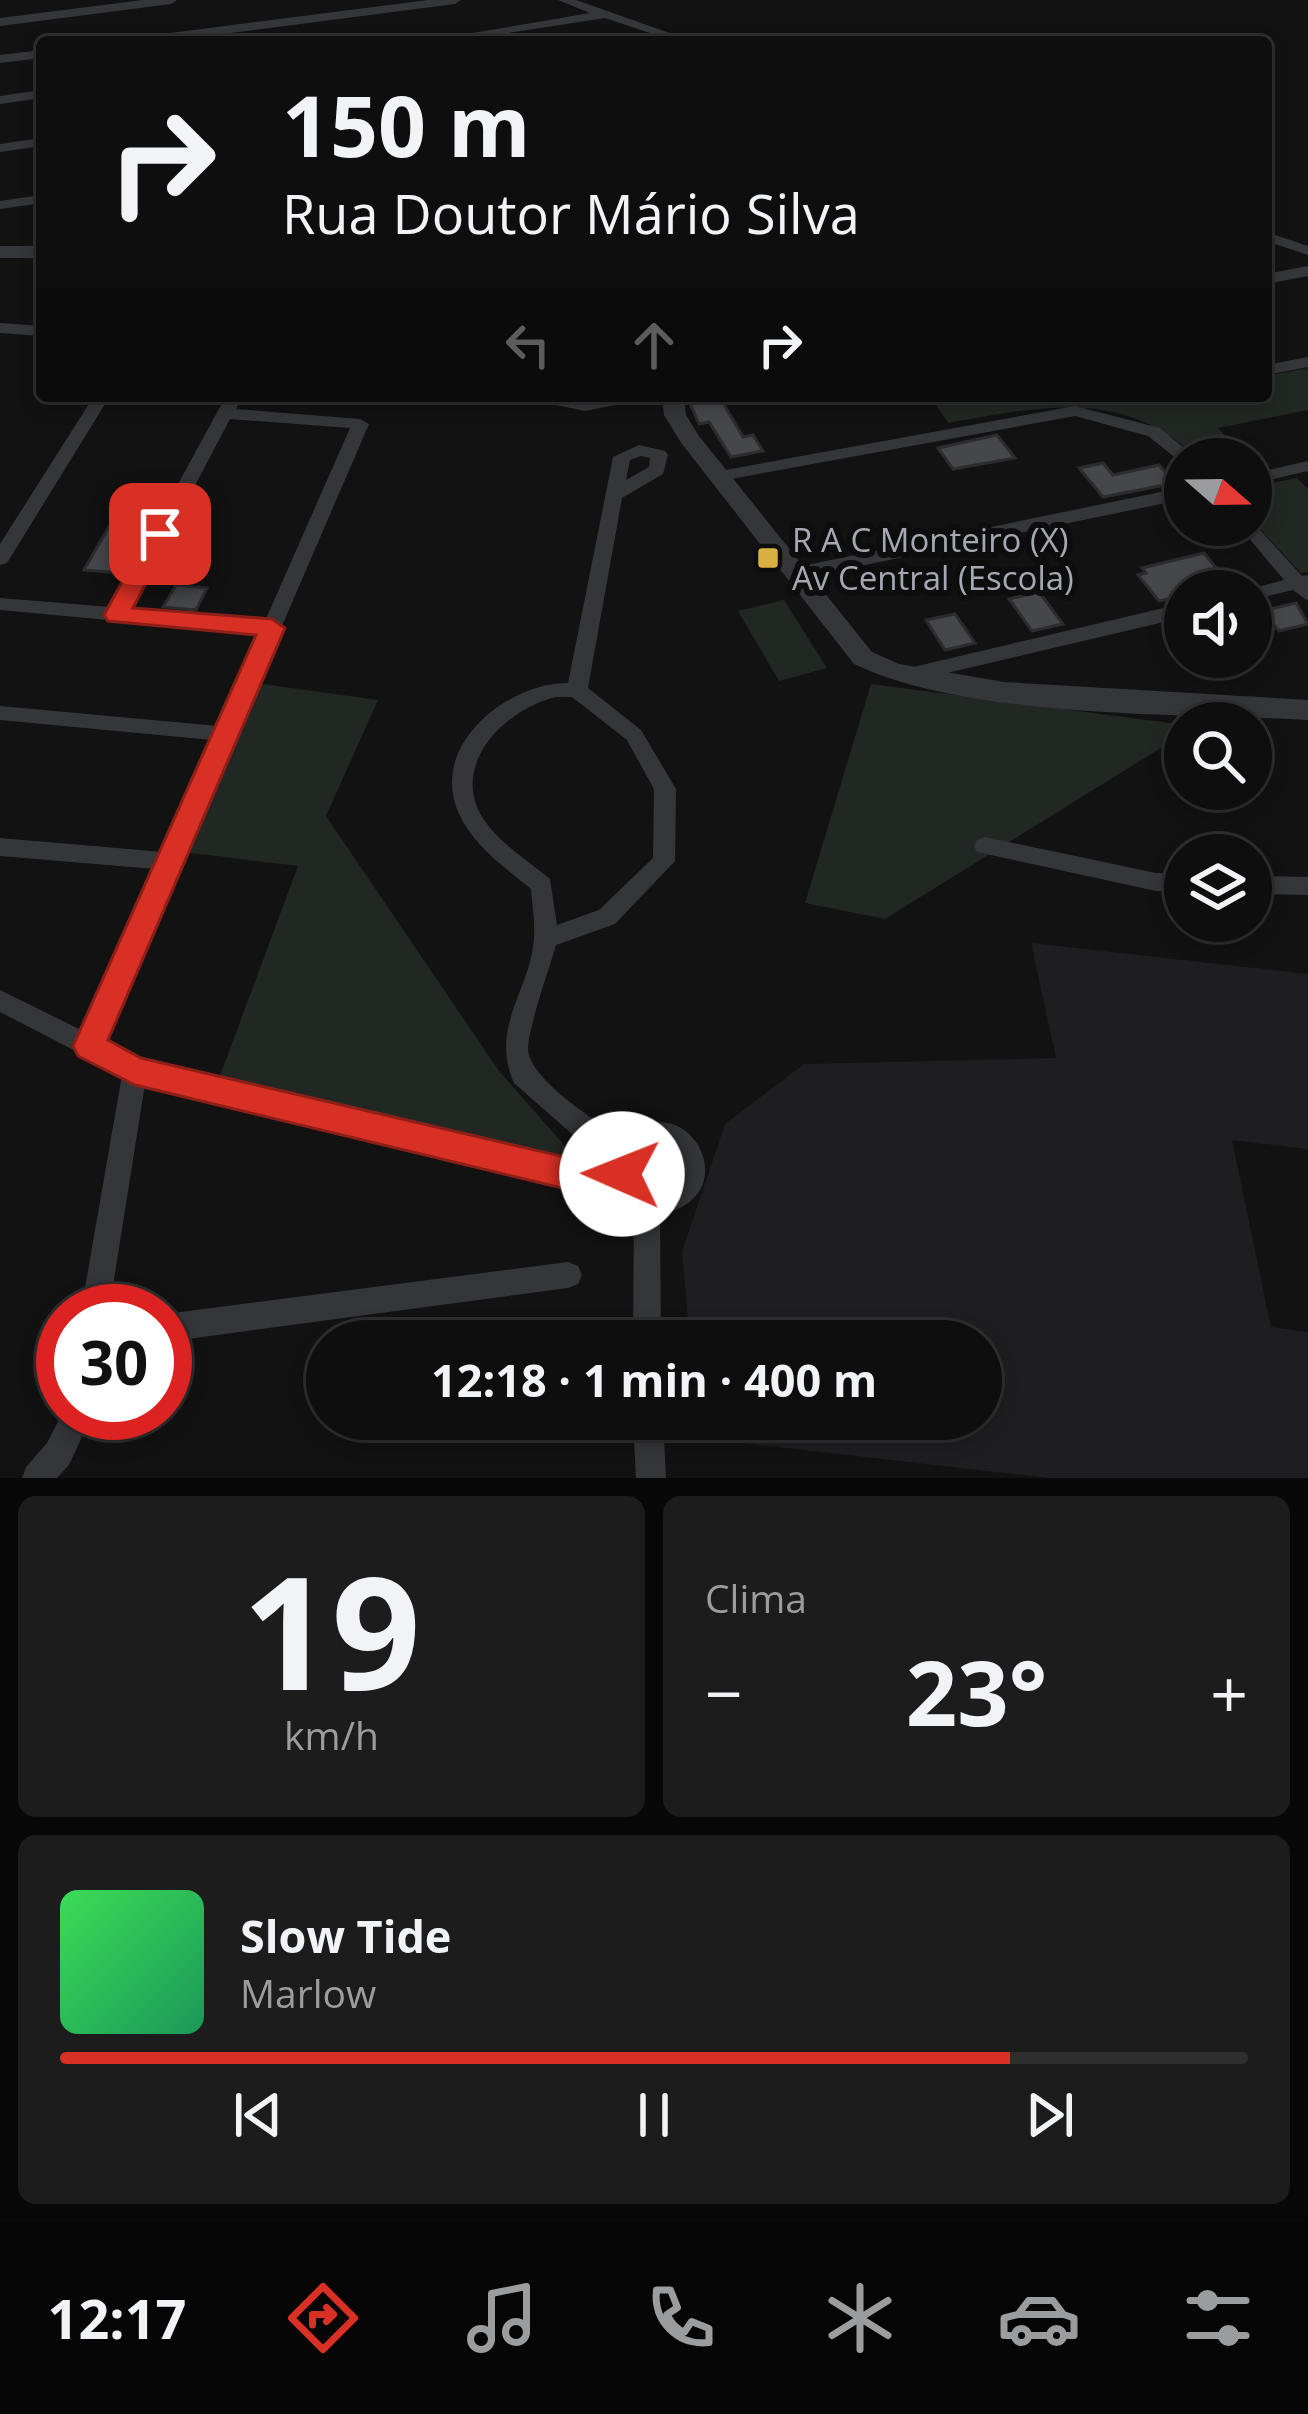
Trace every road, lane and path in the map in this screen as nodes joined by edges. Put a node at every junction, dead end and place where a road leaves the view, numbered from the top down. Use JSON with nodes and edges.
{"nodes":[{"id":1,"x":171,"y":0,"type":"edge"},
{"id":2,"x":455,"y":0,"type":"edge"},
{"id":3,"x":564,"y":0,"type":"edge"},
{"id":4,"x":606,"y":14,"type":"junction"},
{"id":5,"x":0,"y":22,"type":"edge"},
{"id":6,"x":248,"y":27,"type":"junction"},
{"id":7,"x":178,"y":36,"type":"edge"},
{"id":8,"x":252,"y":36,"type":"edge"},
{"id":9,"x":503,"y":36,"type":"edge"},
{"id":10,"x":671,"y":36,"type":"edge"},
{"id":11,"x":36,"y":55,"type":"edge"},
{"id":12,"x":0,"y":59,"type":"edge"},
{"id":13,"x":36,"y":95,"type":"edge"},
{"id":14,"x":0,"y":100,"type":"edge"},
{"id":15,"x":36,"y":143,"type":"edge"},
{"id":16,"x":0,"y":148,"type":"edge"},
{"id":17,"x":36,"y":200,"type":"edge"},
{"id":18,"x":0,"y":206,"type":"edge"},
{"id":19,"x":1272,"y":238,"type":"edge"},
{"id":20,"x":1308,"y":250,"type":"edge"},
{"id":21,"x":0,"y":252,"type":"edge"},
{"id":22,"x":36,"y":252,"type":"edge"},
{"id":23,"x":1308,"y":272,"type":"edge"},
{"id":24,"x":1272,"y":278,"type":"edge"},
{"id":25,"x":7,"y":328,"type":"edge"},
{"id":26,"x":0,"y":348,"type":"edge"},
{"id":27,"x":1308,"y":362,"type":"edge"},
{"id":28,"x":1272,"y":369,"type":"edge"},
{"id":29,"x":98,"y":402,"type":"edge"},
{"id":30,"x":566,"y":402,"type":"edge"},
{"id":31,"x":605,"y":402,"type":"edge"},
{"id":32,"x":675,"y":402,"type":"edge"},
{"id":33,"x":230,"y":405,"type":"edge"},
{"id":34,"x":1164,"y":440,"type":"edge"},
{"id":35,"x":1308,"y":466,"type":"edge"},
{"id":36,"x":1272,"y":474,"type":"edge"},
{"id":37,"x":720,"y":476,"type":"junction"},
{"id":38,"x":614,"y":494,"type":"dead end"},
{"id":39,"x":1164,"y":497,"type":"edge"},
{"id":40,"x":1267,"y":546,"type":"edge"},
{"id":41,"x":0,"y":560,"type":"edge"},
{"id":42,"x":797,"y":573,"type":"junction"},
{"id":43,"x":1304,"y":586,"type":"edge"},
{"id":44,"x":1272,"y":591,"type":"edge"},
{"id":45,"x":0,"y":604,"type":"edge"},
{"id":46,"x":117,"y":615,"type":"junction"},
{"id":47,"x":1164,"y":615,"type":"edge"},
{"id":48,"x":272,"y":628,"type":"junction"},
{"id":49,"x":899,"y":678,"type":"junction"},
{"id":50,"x":578,"y":690,"type":"junction"},
{"id":51,"x":1308,"y":710,"type":"edge"},
{"id":52,"x":0,"y":713,"type":"edge"},
{"id":53,"x":225,"y":734,"type":"junction"},
{"id":54,"x":985,"y":846,"type":"dead end"},
{"id":55,"x":0,"y":847,"type":"edge"},
{"id":56,"x":170,"y":861,"type":"junction"},
{"id":57,"x":1164,"y":882,"type":"edge"},
{"id":58,"x":1272,"y":885,"type":"edge"},
{"id":59,"x":1308,"y":886,"type":"edge"},
{"id":60,"x":546,"y":939,"type":"junction"},
{"id":61,"x":0,"y":1000,"type":"edge"},
{"id":62,"x":89,"y":1046,"type":"junction"},
{"id":63,"x":135,"y":1070,"type":"junction"},
{"id":64,"x":625,"y":1162,"type":"junction"},
{"id":65,"x":647,"y":1198,"type":"junction"},
{"id":66,"x":568,"y":1276,"type":"dead end"},
{"id":67,"x":99,"y":1284,"type":"edge"},
{"id":68,"x":647,"y":1320,"type":"edge"},
{"id":69,"x":192,"y":1325,"type":"edge"},
{"id":70,"x":65,"y":1440,"type":"edge"},
{"id":71,"x":649,"y":1440,"type":"edge"},
{"id":72,"x":37,"y":1478,"type":"edge"},
{"id":73,"x":651,"y":1478,"type":"edge"}],
"edges":[{"from":1,"to":5,"type":"street"},
{"from":2,"to":6,"type":"street"},
{"from":3,"to":4,"type":"street"},
{"from":4,"to":9,"type":"street"},
{"from":4,"to":10,"type":"street"},
{"from":6,"to":7,"type":"street"},
{"from":6,"to":8,"type":"street"},
{"from":11,"to":12,"type":"street"},
{"from":13,"to":14,"type":"street"},
{"from":15,"to":16,"type":"street"},
{"from":17,"to":18,"type":"street"},
{"from":19,"to":20,"type":"street"},
{"from":21,"to":22,"type":"street"},
{"from":23,"to":24,"type":"street"},
{"from":25,"to":26,"type":"street"},
{"from":27,"to":28,"type":"street"},
{"from":29,"to":41,"type":"street"},
{"from":30,"to":31,"type":"street"},
{"from":32,"to":37,"type":"street"},
{"from":33,"to":46,"type":"street"},
{"from":33,"to":48,"type":"street"},
{"from":34,"to":37,"type":"street"},
{"from":35,"to":36,"type":"street"},
{"from":37,"to":42,"type":"street"},
{"from":38,"to":50,"type":"street"},
{"from":39,"to":42,"type":"street"},
{"from":40,"to":43,"type":"street"},
{"from":42,"to":49,"type":"street"},
{"from":43,"to":44,"type":"street"},
{"from":45,"to":46,"type":"street"},
{"from":46,"to":48,"type":"street"},
{"from":47,"to":49,"type":"street"},
{"from":48,"to":53,"type":"street"},
{"from":49,"to":51,"type":"street"},
{"from":50,"to":60,"type":"street"},
{"from":50,"to":60,"type":"street"},
{"from":52,"to":53,"type":"street"},
{"from":53,"to":56,"type":"street"},
{"from":54,"to":57,"type":"street"},
{"from":55,"to":56,"type":"street"},
{"from":56,"to":62,"type":"street"},
{"from":58,"to":59,"type":"street"},
{"from":60,"to":64,"type":"street"},
{"from":61,"to":62,"type":"street"},
{"from":62,"to":63,"type":"street"},
{"from":63,"to":64,"type":"street"},
{"from":63,"to":67,"type":"street"},
{"from":64,"to":65,"type":"street"},
{"from":64,"to":65,"type":"street"},
{"from":65,"to":68,"type":"street"},
{"from":66,"to":69,"type":"street"},
{"from":70,"to":72,"type":"street"},
{"from":71,"to":73,"type":"street"}]}
